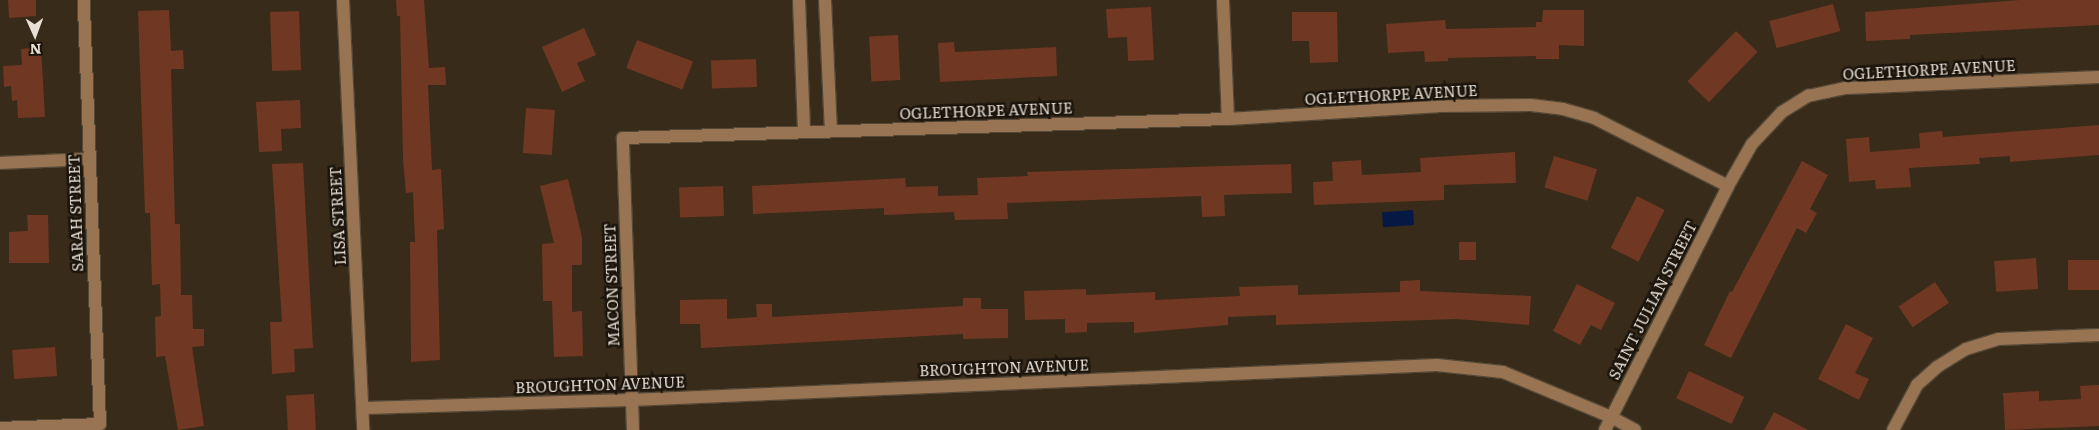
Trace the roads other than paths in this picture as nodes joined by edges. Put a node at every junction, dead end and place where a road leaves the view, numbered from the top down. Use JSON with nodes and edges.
{"nodes":[{"id":1,"x":84,"y":0,"type":"edge"},
{"id":2,"x":343,"y":0,"type":"edge"},
{"id":3,"x":799,"y":0,"type":"edge"},
{"id":4,"x":824,"y":0,"type":"edge"},
{"id":5,"x":1223,"y":0,"type":"edge"},
{"id":6,"x":2099,"y":78,"type":"edge"},
{"id":7,"x":1228,"y":119,"type":"junction"},
{"id":8,"x":804,"y":131,"type":"junction"},
{"id":9,"x":831,"y":131,"type":"junction"},
{"id":10,"x":623,"y":138,"type":"joint"},
{"id":11,"x":89,"y":159,"type":"junction"},
{"id":12,"x":0,"y":163,"type":"edge"},
{"id":13,"x":1728,"y":186,"type":"junction"},
{"id":14,"x":2099,"y":335,"type":"edge"},
{"id":15,"x":631,"y":400,"type":"junction"},
{"id":16,"x":363,"y":408,"type":"junction"},
{"id":17,"x":1611,"y":417,"type":"junction"},
{"id":18,"x":0,"y":428,"type":"edge"},
{"id":19,"x":363,"y":430,"type":"edge"},
{"id":20,"x":633,"y":430,"type":"edge"},
{"id":21,"x":1605,"y":430,"type":"edge"},
{"id":22,"x":1635,"y":430,"type":"edge"},
{"id":23,"x":1893,"y":430,"type":"edge"}],
"edges":[{"from":1,"to":11,"type":"street","name":"SARAH STREET"},
{"from":2,"to":16,"type":"street","name":"LISA STREET"},
{"from":3,"to":8,"type":"street"},
{"from":4,"to":9,"type":"street"},
{"from":5,"to":7,"type":"street"},
{"from":6,"to":13,"type":"street","name":"OGLETHORPE AVENUE"},
{"from":7,"to":9,"type":"street","name":"OGLETHORPE AVENUE"},
{"from":7,"to":13,"type":"street","name":"OGLETHORPE AVENUE"},
{"from":8,"to":9,"type":"street","name":"OGLETHORPE AVENUE"},
{"from":8,"to":10,"type":"street","name":"OGLETHORPE AVENUE"},
{"from":10,"to":15,"type":"street","name":"MACON STREET"},
{"from":11,"to":12,"type":"street"},
{"from":11,"to":18,"type":"street","name":"SARAH STREET"},
{"from":13,"to":17,"type":"street","name":"SAINT JULIAN STREET"},
{"from":14,"to":23,"type":"street"},
{"from":15,"to":16,"type":"street","name":"BROUGHTON AVENUE"},
{"from":15,"to":17,"type":"street","name":"BROUGHTON AVENUE"},
{"from":15,"to":20,"type":"street","name":"MACON STREET"},
{"from":16,"to":19,"type":"street","name":"LISA STREET"},
{"from":17,"to":21,"type":"street","name":"SAINT JULIAN STREET"},
{"from":17,"to":22,"type":"street","name":"BROUGHTON AVENUE"}]}
